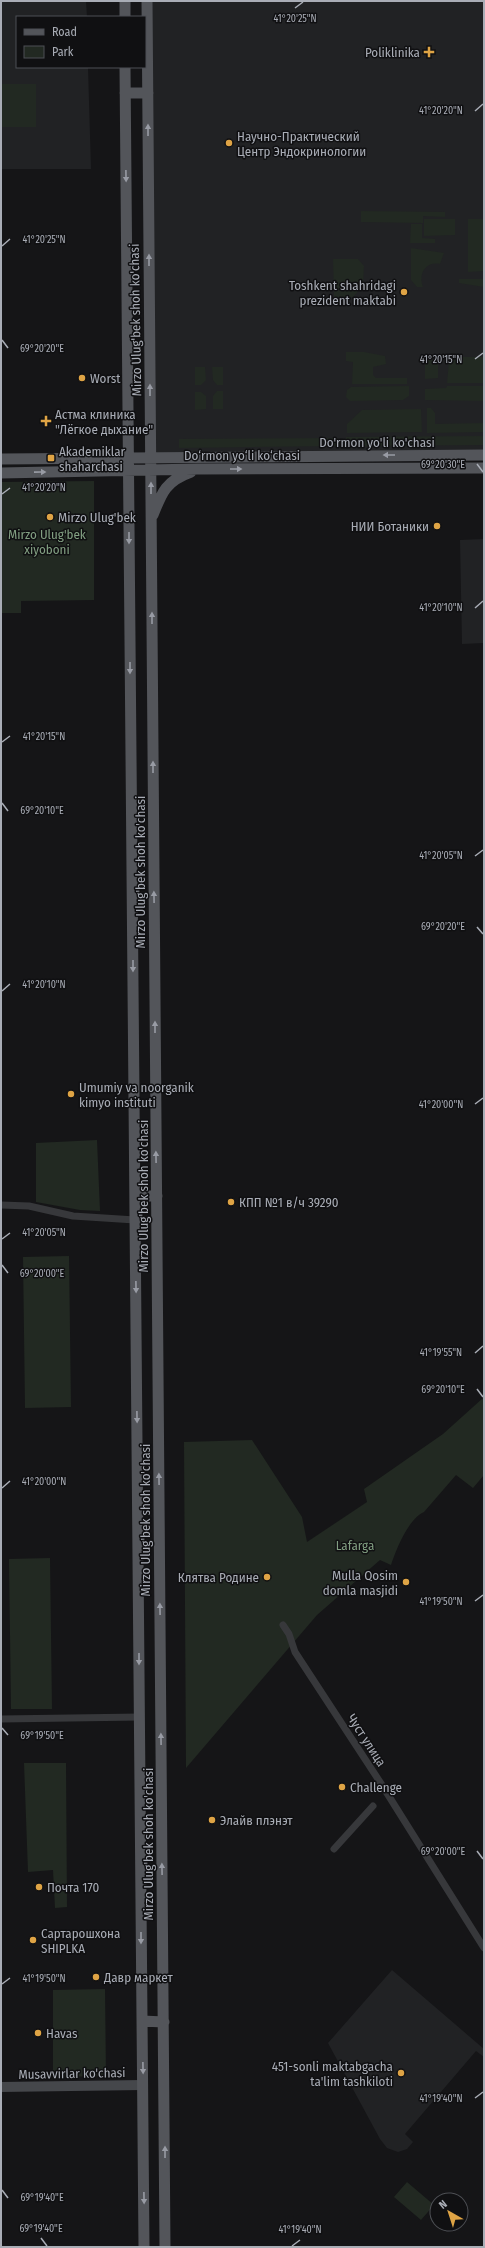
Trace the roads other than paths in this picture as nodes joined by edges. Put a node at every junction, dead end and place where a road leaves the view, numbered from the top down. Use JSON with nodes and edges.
{"nodes":[{"id":1,"x":125,"y":1,"type":"edge"},
{"id":2,"x":147,"y":1,"type":"edge"},
{"id":3,"x":125,"y":16,"type":"edge"},
{"id":4,"x":125,"y":68,"type":"edge"},
{"id":5,"x":125,"y":93,"type":"junction"},
{"id":6,"x":148,"y":93,"type":"junction"},
{"id":7,"x":484,"y":455,"type":"edge"},
{"id":8,"x":129,"y":457,"type":"junction"},
{"id":9,"x":151,"y":457,"type":"junction"},
{"id":10,"x":1,"y":459,"type":"edge"},
{"id":11,"x":484,"y":468,"type":"edge"},
{"id":12,"x":197,"y":469,"type":"junction"},
{"id":13,"x":151,"y":470,"type":"junction"},
{"id":14,"x":129,"y":471,"type":"junction"},
{"id":15,"x":1,"y":473,"type":"edge"},
{"id":16,"x":151,"y":521,"type":"junction"},
{"id":17,"x":135,"y":1196,"type":"junction"},
{"id":18,"x":157,"y":1196,"type":"junction"},
{"id":19,"x":1,"y":1205,"type":"edge"},
{"id":20,"x":135,"y":1220,"type":"junction"},
{"id":21,"x":283,"y":1625,"type":"dead end"},
{"id":22,"x":140,"y":1717,"type":"junction"},
{"id":23,"x":1,"y":1719,"type":"edge"},
{"id":24,"x":373,"y":1806,"type":"dead end"},
{"id":25,"x":334,"y":1849,"type":"dead end"},
{"id":26,"x":484,"y":1948,"type":"edge"},
{"id":27,"x":142,"y":2021,"type":"junction"},
{"id":28,"x":164,"y":2022,"type":"junction"},
{"id":29,"x":143,"y":2085,"type":"junction"},
{"id":30,"x":1,"y":2087,"type":"edge"},
{"id":31,"x":144,"y":2247,"type":"edge"},
{"id":32,"x":165,"y":2247,"type":"edge"}],
"edges":[{"from":1,"to":3,"type":"main road"},
{"from":2,"to":6,"type":"main road","name":"Mirzo Ulug'bek shoh ko'chasi"},
{"from":4,"to":5,"type":"main road","name":"Mirzo Ulug'bek shoh ko'chasi"},
{"from":5,"to":6,"type":"main road"},
{"from":5,"to":8,"type":"main road","name":"Mirzo Ulug'bek shoh ko'chasi","one_way":true},
{"from":9,"to":6,"type":"main road","name":"Mirzo Ulug'bek shoh ko'chasi","one_way":true},
{"from":7,"to":9,"type":"main road","name":"Do'rmon yo'li ko'chasi","one_way":true},
{"from":8,"to":9,"type":"main road"},
{"from":8,"to":10,"type":"main road"},
{"from":8,"to":14,"type":"main road","name":"Mirzo Ulug'bek shoh ko'chasi"},
{"from":9,"to":13,"type":"main road","name":"Mirzo Ulug'bek shoh ko'chasi"},
{"from":12,"to":11,"type":"main road","name":"Do‘rmon yo‘li ko‘chasi","one_way":true},
{"from":12,"to":13,"type":"main road","name":"Do‘rmon yo‘li ko‘chasi"},
{"from":12,"to":16,"type":"main road"},
{"from":13,"to":14,"type":"main road","name":"Do‘rmon yo‘li ko‘chasi"},
{"from":16,"to":13,"type":"main road","name":"Mirzo Ulug'bek shoh ko'chasi","one_way":true},
{"from":15,"to":14,"type":"main road","name":"Do‘rmon yo‘li ko‘chasi","one_way":true},
{"from":14,"to":17,"type":"main road","name":"Mirzo Ulug'bek shoh ko'chasi","one_way":true},
{"from":18,"to":16,"type":"main road","name":"Mirzo Ulug'bek shoh ko'chasi","one_way":true},
{"from":17,"to":18,"type":"main road"},
{"from":17,"to":20,"type":"main road","name":"Mirzo Ulug'bek shoh ko'chasi"},
{"from":28,"to":18,"type":"main road","name":"Mirzo Ulug'bek shoh ko'chasi","one_way":true},
{"from":19,"to":20,"type":"street"},
{"from":20,"to":22,"type":"main road","name":"Mirzo Ulug'bek shoh ko'chasi","one_way":true},
{"from":21,"to":26,"type":"street","name":"Чуст улица"},
{"from":22,"to":23,"type":"street"},
{"from":22,"to":27,"type":"main road","name":"Mirzo Ulug'bek shoh ko'chasi","one_way":true},
{"from":24,"to":25,"type":"street"},
{"from":27,"to":28,"type":"main road"},
{"from":27,"to":29,"type":"main road","name":"Mirzo Ulug'bek shoh ko'chasi","one_way":true},
{"from":32,"to":28,"type":"main road","name":"Mirzo Ulug'bek shoh ko'chasi","one_way":true},
{"from":29,"to":30,"type":"street","name":"Musavvirlar ko'chasi"},
{"from":29,"to":31,"type":"main road","name":"Mirzo Ulug'bek shoh ko'chasi","one_way":true}]}
